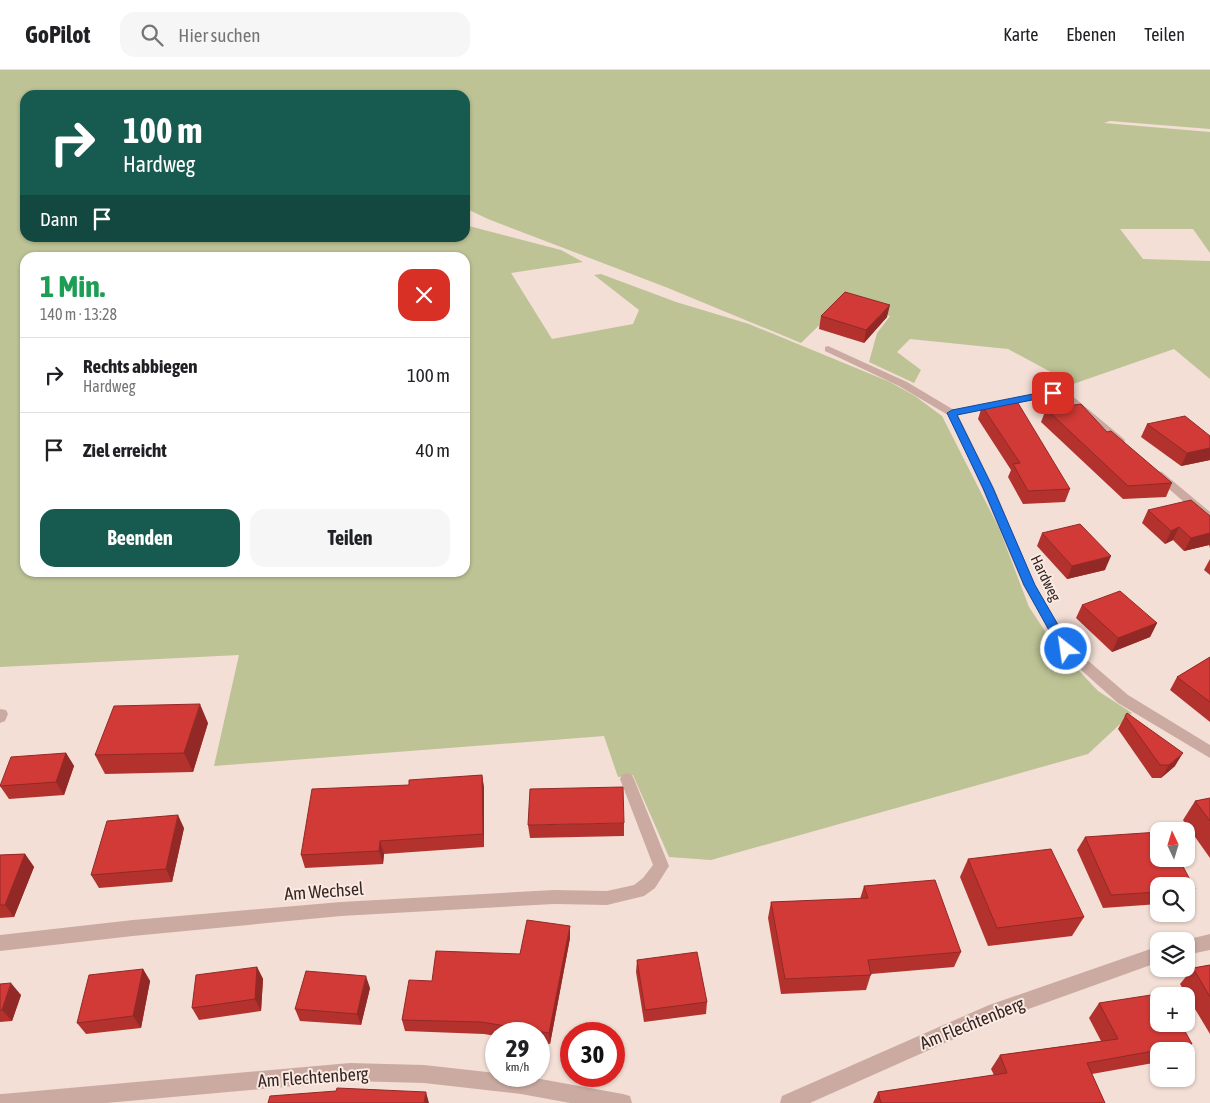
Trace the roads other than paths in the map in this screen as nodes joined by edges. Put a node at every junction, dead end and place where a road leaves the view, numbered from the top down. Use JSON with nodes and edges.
{"nodes":[{"id":1,"x":828,"y":349,"type":"dead end"},
{"id":2,"x":952,"y":413,"type":"junction"},
{"id":3,"x":1132,"y":451,"type":"edge"},
{"id":4,"x":1147,"y":464,"type":"edge"},
{"id":5,"x":1210,"y":518,"type":"edge"},
{"id":6,"x":1210,"y":752,"type":"edge"},
{"id":7,"x":627,"y":780,"type":"dead end"},
{"id":8,"x":1210,"y":942,"type":"edge"},
{"id":9,"x":0,"y":943,"type":"edge"},
{"id":10,"x":1195,"y":945,"type":"edge"},
{"id":11,"x":1150,"y":957,"type":"edge"},
{"id":12,"x":2,"y":1103,"type":"edge"},
{"id":13,"x":623,"y":1103,"type":"edge"},
{"id":14,"x":789,"y":1103,"type":"edge"}],
"edges":[{"from":1,"to":2,"type":"street"},
{"from":2,"to":3,"type":"street"},
{"from":2,"to":6,"type":"street","name":"Hardweg"},
{"from":4,"to":5,"type":"street"},
{"from":7,"to":9,"type":"street","name":"Am Wechsel"},
{"from":8,"to":10,"type":"street"},
{"from":11,"to":14,"type":"street","name":"Am Flechtenberg"},
{"from":12,"to":13,"type":"street","name":"Am Flechtenberg"}]}
